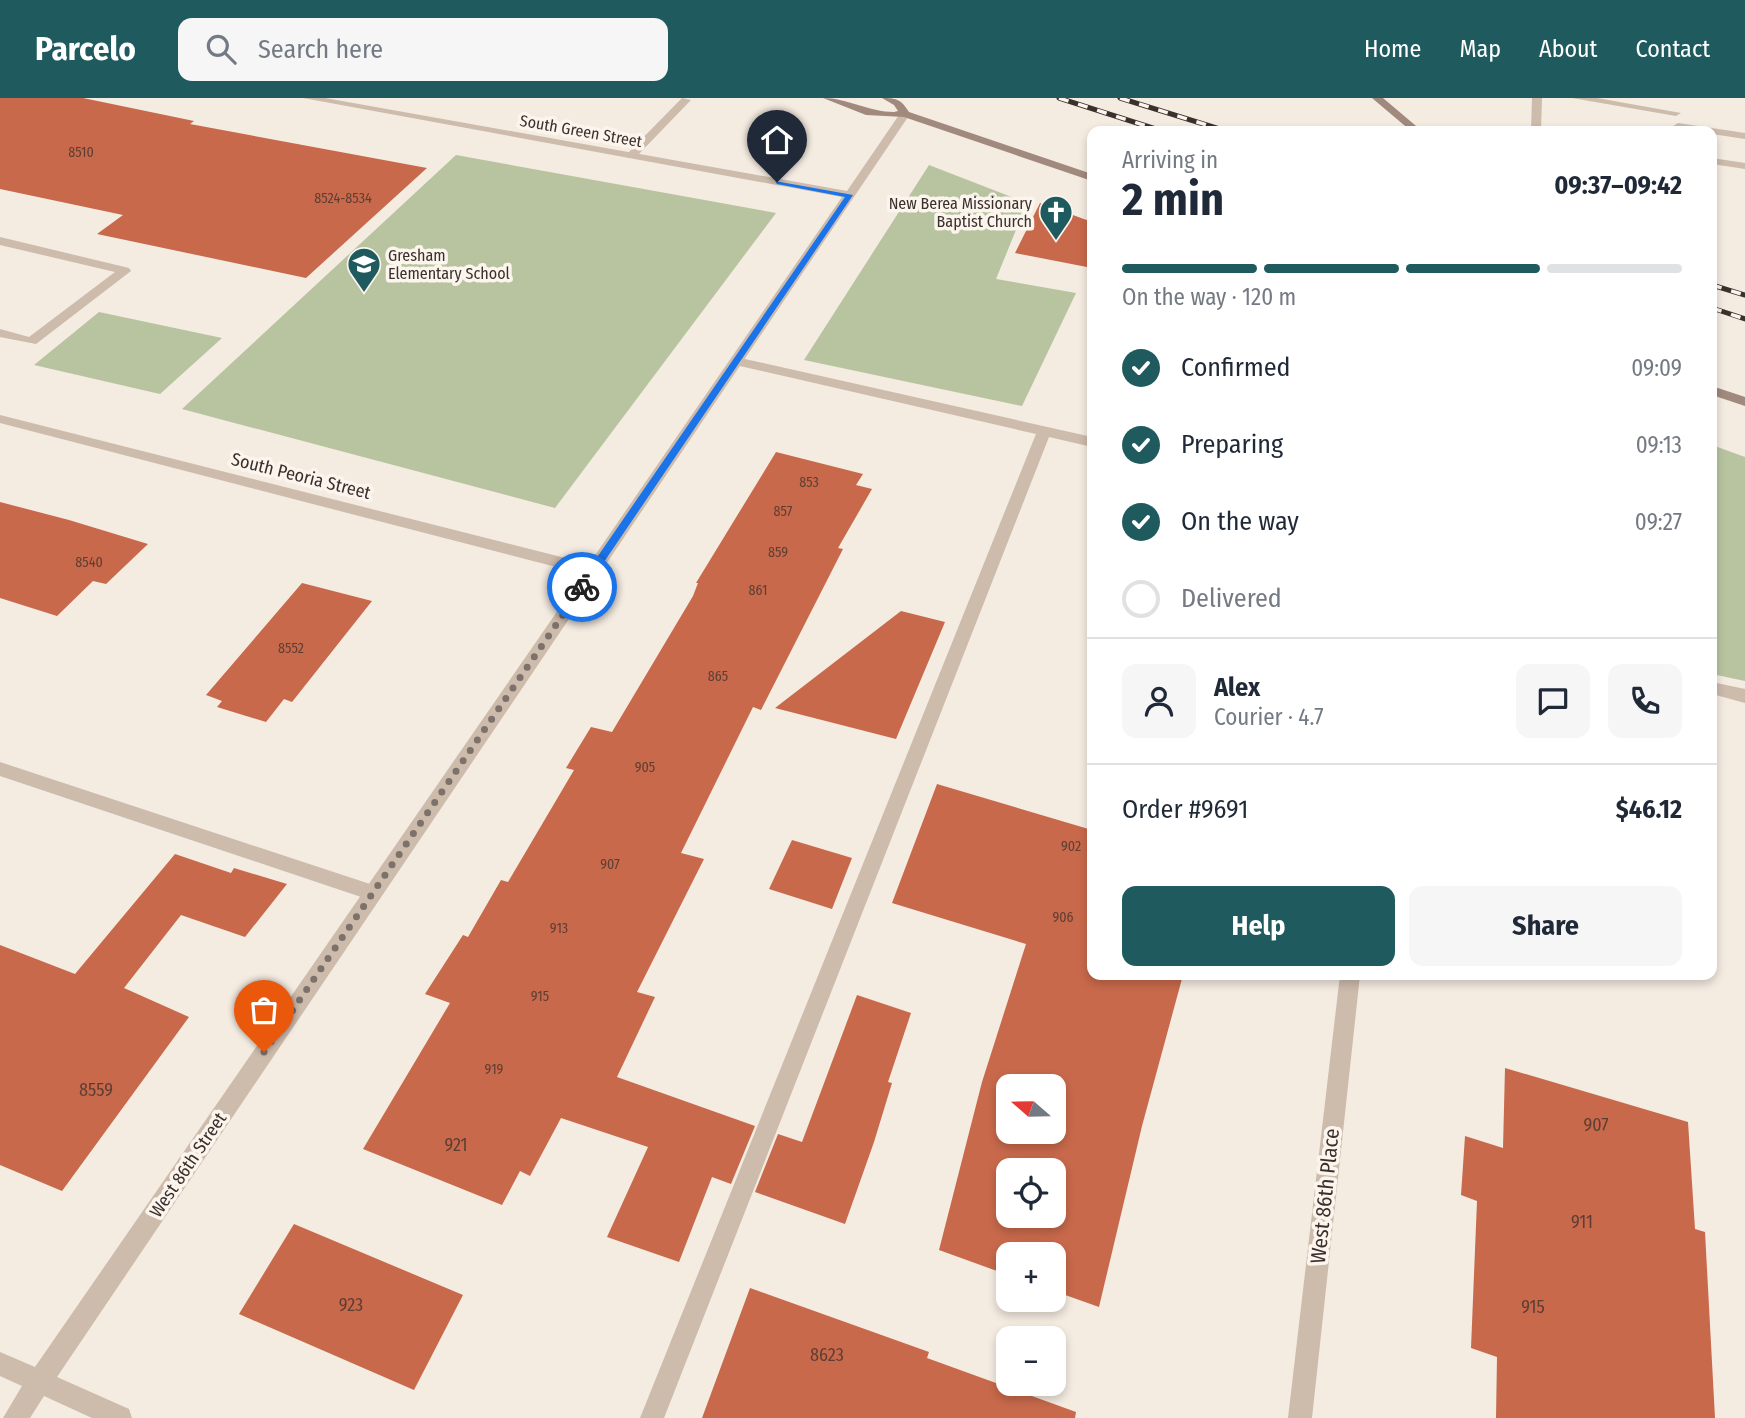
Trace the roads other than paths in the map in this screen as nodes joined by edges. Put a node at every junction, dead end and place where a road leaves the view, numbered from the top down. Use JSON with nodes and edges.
{"nodes":[{"id":1,"x":308,"y":98,"type":"edge"},
{"id":2,"x":828,"y":98,"type":"edge"},
{"id":3,"x":887,"y":98,"type":"edge"},
{"id":4,"x":1377,"y":98,"type":"edge"},
{"id":5,"x":1537,"y":98,"type":"edge"},
{"id":6,"x":1577,"y":98,"type":"edge"},
{"id":7,"x":1675,"y":99,"type":"edge"},
{"id":8,"x":686,"y":100,"type":"dead end"},
{"id":9,"x":1676,"y":113,"type":"junction"},
{"id":10,"x":905,"y":114,"type":"junction"},
{"id":11,"x":1410,"y":126,"type":"edge"},
{"id":12,"x":1536,"y":126,"type":"edge"},
{"id":13,"x":1678,"y":126,"type":"edge"},
{"id":14,"x":1717,"y":133,"type":"edge"},
{"id":15,"x":1745,"y":136,"type":"edge"},
{"id":16,"x":631,"y":156,"type":"junction"},
{"id":17,"x":1717,"y":162,"type":"edge"},
{"id":18,"x":1745,"y":166,"type":"edge"},
{"id":19,"x":1087,"y":176,"type":"edge"},
{"id":20,"x":849,"y":195,"type":"junction"},
{"id":21,"x":0,"y":241,"type":"edge"},
{"id":22,"x":0,"y":333,"type":"edge"},
{"id":23,"x":736,"y":360,"type":"junction"},
{"id":24,"x":1717,"y":392,"type":"edge"},
{"id":25,"x":1745,"y":402,"type":"edge"},
{"id":26,"x":0,"y":419,"type":"edge"},
{"id":27,"x":1044,"y":432,"type":"junction"},
{"id":28,"x":1087,"y":441,"type":"edge"},
{"id":29,"x":593,"y":571,"type":"junction"},
{"id":30,"x":1717,"y":689,"type":"edge"},
{"id":31,"x":1745,"y":696,"type":"edge"},
{"id":32,"x":0,"y":769,"type":"edge"},
{"id":33,"x":373,"y":893,"type":"junction"},
{"id":34,"x":1349,"y":980,"type":"edge"},
{"id":35,"x":0,"y":1364,"type":"edge"},
{"id":36,"x":39,"y":1382,"type":"junction"},
{"id":37,"x":15,"y":1418,"type":"edge"},
{"id":38,"x":120,"y":1418,"type":"edge"},
{"id":39,"x":652,"y":1418,"type":"edge"},
{"id":40,"x":1300,"y":1418,"type":"edge"}],
"edges":[{"from":1,"to":16,"type":"street","name":"South Green Street"},
{"from":2,"to":10,"type":"main road"},
{"from":3,"to":10,"type":"main road"},
{"from":4,"to":11,"type":"main road"},
{"from":5,"to":12,"type":"street"},
{"from":6,"to":9,"type":"street"},
{"from":7,"to":9,"type":"street"},
{"from":8,"to":16,"type":"street"},
{"from":9,"to":13,"type":"street"},
{"from":10,"to":19,"type":"main road"},
{"from":10,"to":20,"type":"street","name":"West 86th Street"},
{"from":14,"to":15,"type":"street"},
{"from":16,"to":20,"type":"street","name":"South Green Street"},
{"from":17,"to":18,"type":"street"},
{"from":20,"to":23,"type":"street","name":"West 86th Street"},
{"from":21,"to":22,"type":"street"},
{"from":23,"to":27,"type":"street"},
{"from":23,"to":29,"type":"street","name":"West 86th Street"},
{"from":24,"to":25,"type":"main road"},
{"from":26,"to":29,"type":"street","name":"South Peoria Street"},
{"from":27,"to":28,"type":"street"},
{"from":27,"to":39,"type":"street"},
{"from":29,"to":33,"type":"street","name":"West 86th Street"},
{"from":30,"to":31,"type":"street"},
{"from":32,"to":33,"type":"street"},
{"from":33,"to":36,"type":"street","name":"West 86th Street"},
{"from":34,"to":40,"type":"street","name":"West 86th Place"},
{"from":35,"to":36,"type":"street"},
{"from":36,"to":37,"type":"street","name":"West 86th Street"},
{"from":36,"to":38,"type":"street"}]}
